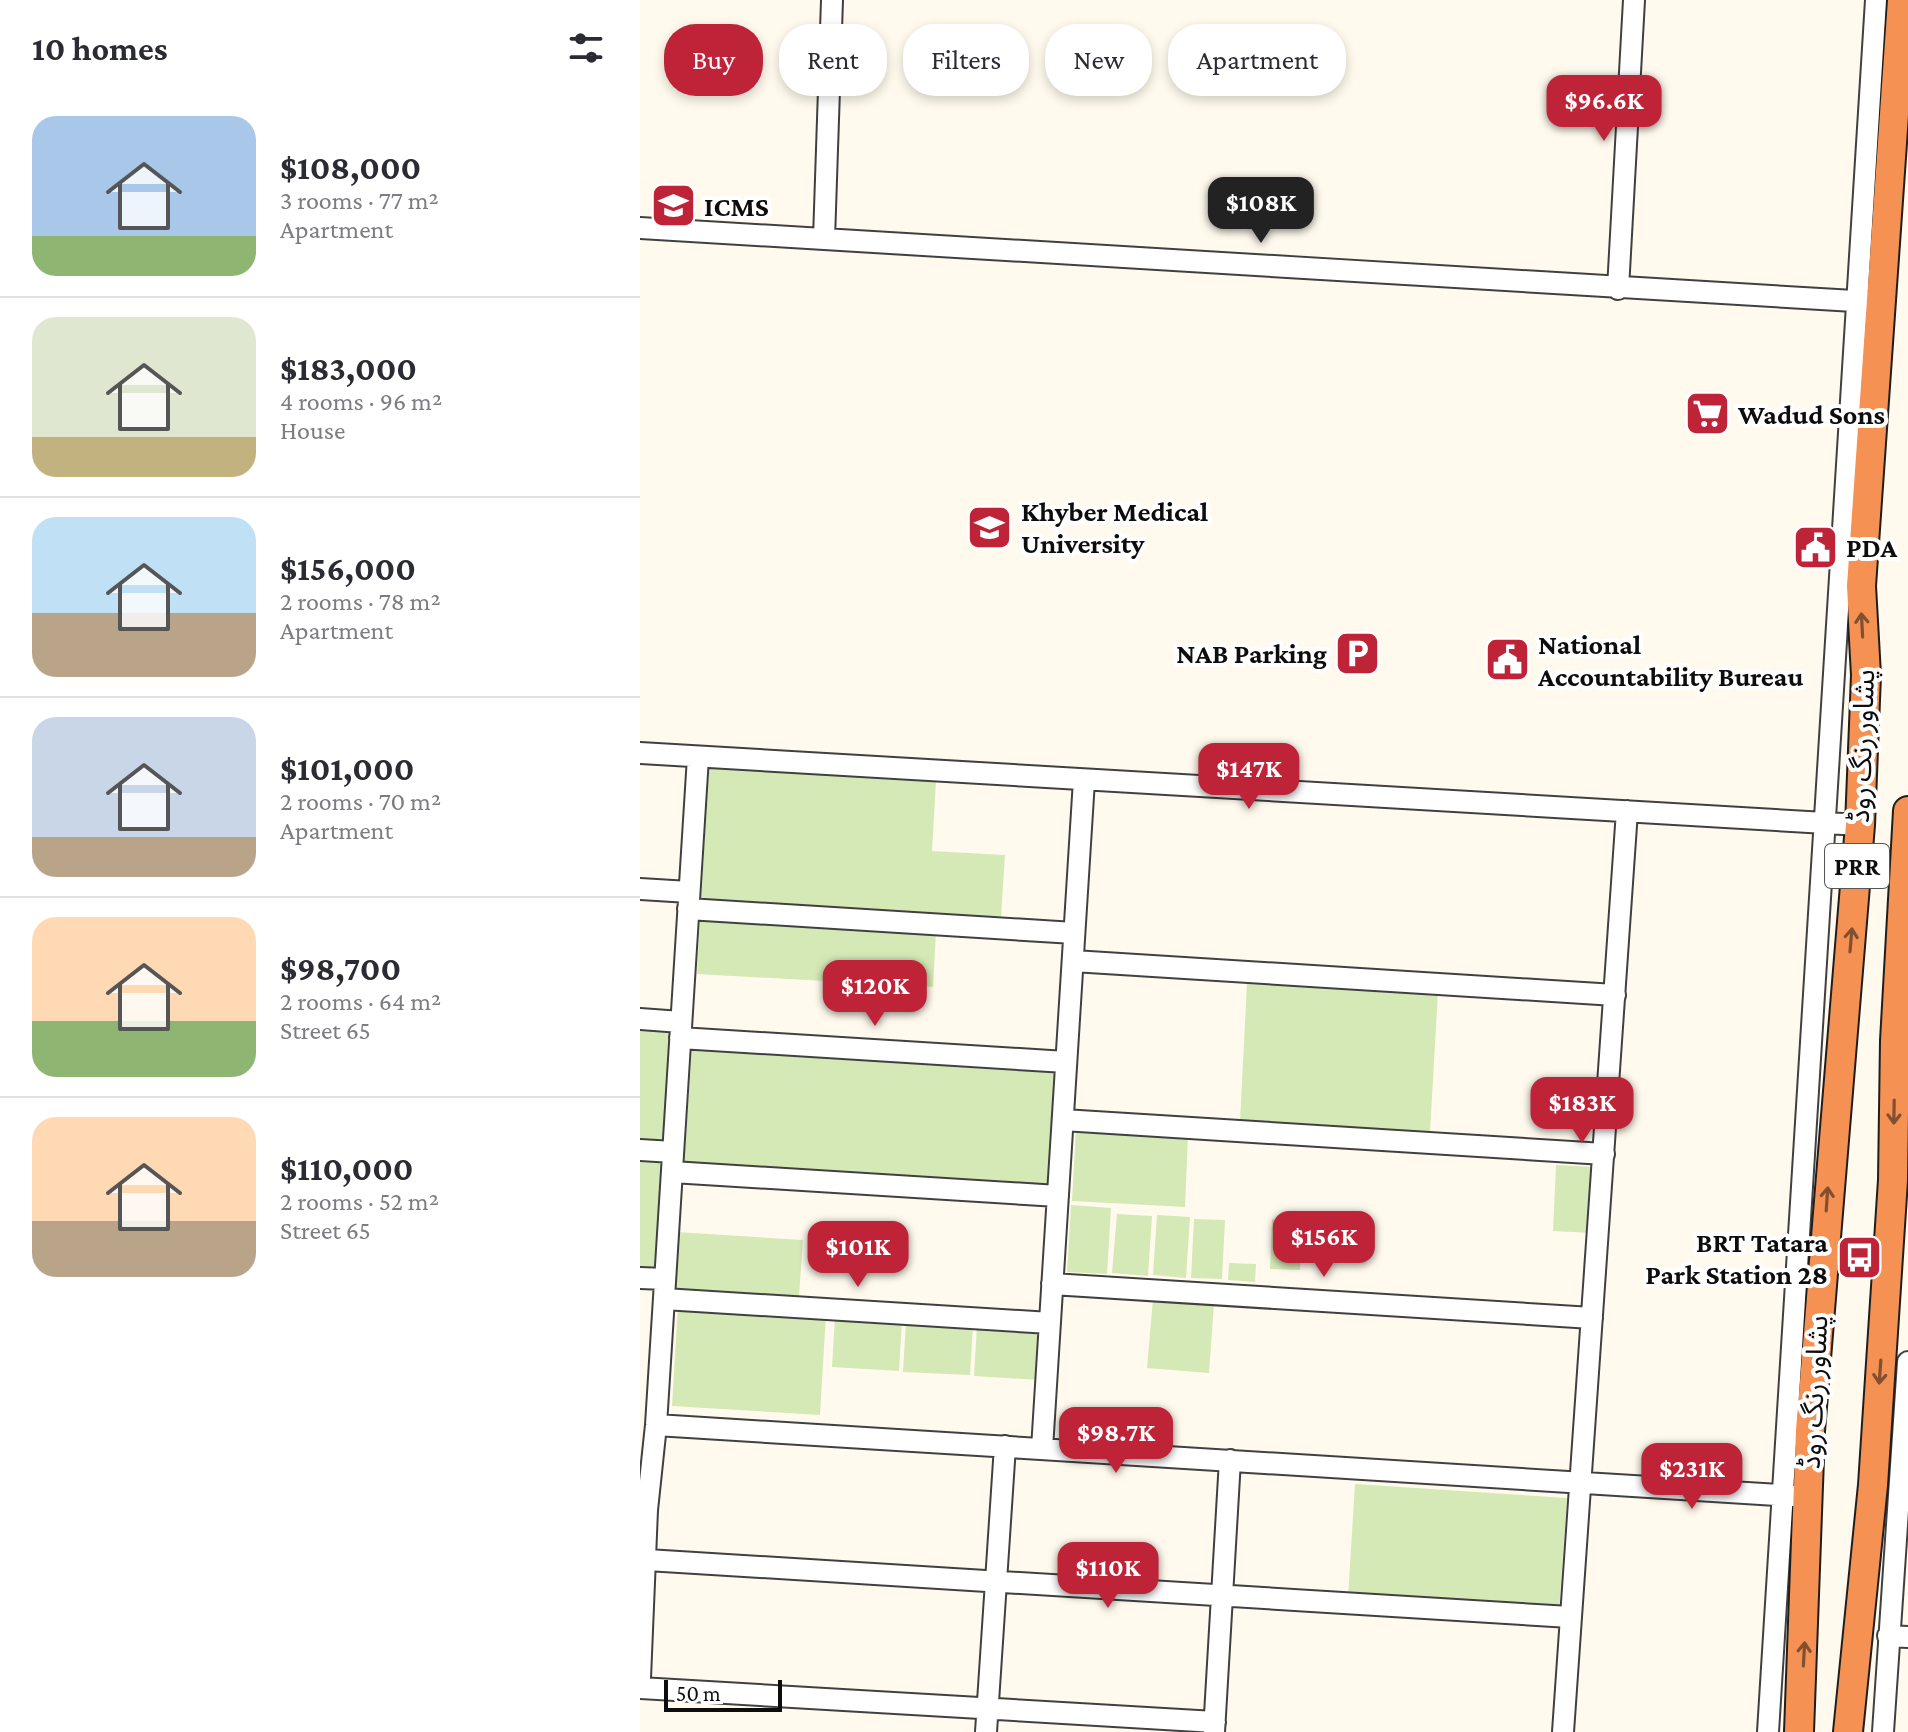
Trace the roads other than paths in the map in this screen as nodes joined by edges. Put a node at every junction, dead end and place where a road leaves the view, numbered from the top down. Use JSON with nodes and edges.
{"nodes":[{"id":1,"x":832,"y":0,"type":"edge"},
{"id":2,"x":1634,"y":0,"type":"edge"},
{"id":3,"x":1876,"y":0,"type":"edge"},
{"id":4,"x":1902,"y":0,"type":"edge"},
{"id":5,"x":640,"y":228,"type":"edge"},
{"id":6,"x":824,"y":239,"type":"junction"},
{"id":7,"x":1618,"y":289,"type":"junction"},
{"id":8,"x":1868,"y":302,"type":"junction"},
{"id":9,"x":640,"y":753,"type":"edge"},
{"id":10,"x":698,"y":757,"type":"junction"},
{"id":11,"x":1084,"y":780,"type":"junction"},
{"id":12,"x":1627,"y":811,"type":"junction"},
{"id":13,"x":1908,"y":811,"type":"edge"},
{"id":14,"x":1827,"y":823,"type":"junction"},
{"id":15,"x":1860,"y":825,"type":"junction"},
{"id":16,"x":640,"y":889,"type":"edge"},
{"id":17,"x":689,"y":900,"type":"junction"},
{"id":18,"x":1074,"y":933,"type":"junction"},
{"id":19,"x":1073,"y":961,"type":"junction"},
{"id":20,"x":1615,"y":995,"type":"junction"},
{"id":21,"x":640,"y":1019,"type":"edge"},
{"id":22,"x":681,"y":1030,"type":"junction"},
{"id":23,"x":1066,"y":1062,"type":"junction"},
{"id":24,"x":1063,"y":1120,"type":"junction"},
{"id":25,"x":640,"y":1150,"type":"edge"},
{"id":26,"x":1604,"y":1154,"type":"junction"},
{"id":27,"x":672,"y":1162,"type":"junction"},
{"id":28,"x":1058,"y":1196,"type":"junction"},
{"id":29,"x":640,"y":1278,"type":"edge"},
{"id":30,"x":1052,"y":1284,"type":"junction"},
{"id":31,"x":664,"y":1289,"type":"junction"},
{"id":32,"x":1592,"y":1318,"type":"junction"},
{"id":33,"x":1050,"y":1323,"type":"junction"},
{"id":34,"x":1908,"y":1362,"type":"edge"},
{"id":35,"x":651,"y":1412,"type":"edge"},
{"id":36,"x":1005,"y":1446,"type":"junction"},
{"id":37,"x":1042,"y":1449,"type":"junction"},
{"id":38,"x":1905,"y":1459,"type":"edge"},
{"id":39,"x":1230,"y":1460,"type":"junction"},
{"id":40,"x":1579,"y":1483,"type":"junction"},
{"id":41,"x":1796,"y":1496,"type":"junction"},
{"id":42,"x":644,"y":1510,"type":"edge"},
{"id":43,"x":647,"y":1560,"type":"junction"},
{"id":44,"x":996,"y":1581,"type":"junction"},
{"id":45,"x":1224,"y":1596,"type":"junction"},
{"id":46,"x":642,"y":1614,"type":"edge"},
{"id":47,"x":1570,"y":1617,"type":"junction"},
{"id":48,"x":1898,"y":1636,"type":"edge"},
{"id":49,"x":640,"y":1678,"type":"edge"},
{"id":50,"x":640,"y":1688,"type":"edge"},
{"id":51,"x":987,"y":1708,"type":"junction"},
{"id":52,"x":1214,"y":1727,"type":"edge"},
{"id":53,"x":986,"y":1732,"type":"edge"},
{"id":54,"x":1563,"y":1732,"type":"edge"},
{"id":55,"x":1768,"y":1732,"type":"edge"},
{"id":56,"x":1799,"y":1732,"type":"edge"},
{"id":57,"x":1848,"y":1732,"type":"edge"},
{"id":58,"x":1883,"y":1732,"type":"edge"}],
"edges":[{"from":1,"to":6,"type":"street"},
{"from":2,"to":7,"type":"street"},
{"from":3,"to":8,"type":"street"},
{"from":4,"to":8,"type":"highway","name":"پشاور رنگ روڈ","number":"PRR"},
{"from":5,"to":6,"type":"street"},
{"from":6,"to":7,"type":"street"},
{"from":7,"to":8,"type":"street"},
{"from":8,"to":14,"type":"street"},
{"from":15,"to":8,"type":"highway","name":"پشاور رنگ روڈ","number":"PRR","one_way":true},
{"from":9,"to":10,"type":"street"},
{"from":10,"to":11,"type":"street"},
{"from":10,"to":17,"type":"street"},
{"from":11,"to":12,"type":"street"},
{"from":11,"to":18,"type":"street"},
{"from":12,"to":14,"type":"street"},
{"from":12,"to":20,"type":"street"},
{"from":13,"to":57,"type":"highway","name":"پشاور رنگ روڈ","number":"PRR","one_way":true},
{"from":14,"to":15,"type":"street"},
{"from":14,"to":41,"type":"street"},
{"from":41,"to":15,"type":"highway","name":"پشاور رنگ روڈ","number":"PRR","one_way":true},
{"from":16,"to":17,"type":"street"},
{"from":17,"to":18,"type":"street"},
{"from":17,"to":22,"type":"street"},
{"from":18,"to":19,"type":"street"},
{"from":19,"to":20,"type":"street"},
{"from":19,"to":23,"type":"street"},
{"from":20,"to":26,"type":"street"},
{"from":21,"to":22,"type":"street"},
{"from":22,"to":23,"type":"street"},
{"from":22,"to":27,"type":"street"},
{"from":23,"to":24,"type":"street"},
{"from":24,"to":26,"type":"street"},
{"from":24,"to":28,"type":"street"},
{"from":25,"to":27,"type":"street"},
{"from":26,"to":32,"type":"street"},
{"from":27,"to":28,"type":"street"},
{"from":27,"to":31,"type":"street"},
{"from":28,"to":30,"type":"street"},
{"from":29,"to":31,"type":"street"},
{"from":30,"to":32,"type":"street"},
{"from":30,"to":33,"type":"street"},
{"from":31,"to":33,"type":"street"},
{"from":31,"to":35,"type":"street"},
{"from":32,"to":40,"type":"street"},
{"from":33,"to":37,"type":"street"},
{"from":34,"to":38,"type":"street"},
{"from":35,"to":36,"type":"street"},
{"from":35,"to":42,"type":"street"},
{"from":36,"to":37,"type":"street"},
{"from":36,"to":44,"type":"street"},
{"from":37,"to":39,"type":"street"},
{"from":38,"to":48,"type":"street"},
{"from":39,"to":40,"type":"street"},
{"from":39,"to":45,"type":"street"},
{"from":40,"to":41,"type":"street"},
{"from":40,"to":47,"type":"street"},
{"from":41,"to":55,"type":"street"},
{"from":56,"to":41,"type":"highway","name":"پشاور رنگ روڈ","number":"PRR","one_way":true},
{"from":42,"to":43,"type":"street"},
{"from":43,"to":44,"type":"street"},
{"from":43,"to":46,"type":"street"},
{"from":44,"to":45,"type":"street"},
{"from":44,"to":51,"type":"street"},
{"from":45,"to":47,"type":"street"},
{"from":45,"to":52,"type":"street"},
{"from":46,"to":49,"type":"street"},
{"from":47,"to":54,"type":"street"},
{"from":48,"to":58,"type":"street"},
{"from":50,"to":51,"type":"street"},
{"from":51,"to":52,"type":"street"},
{"from":51,"to":53,"type":"street"}]}
